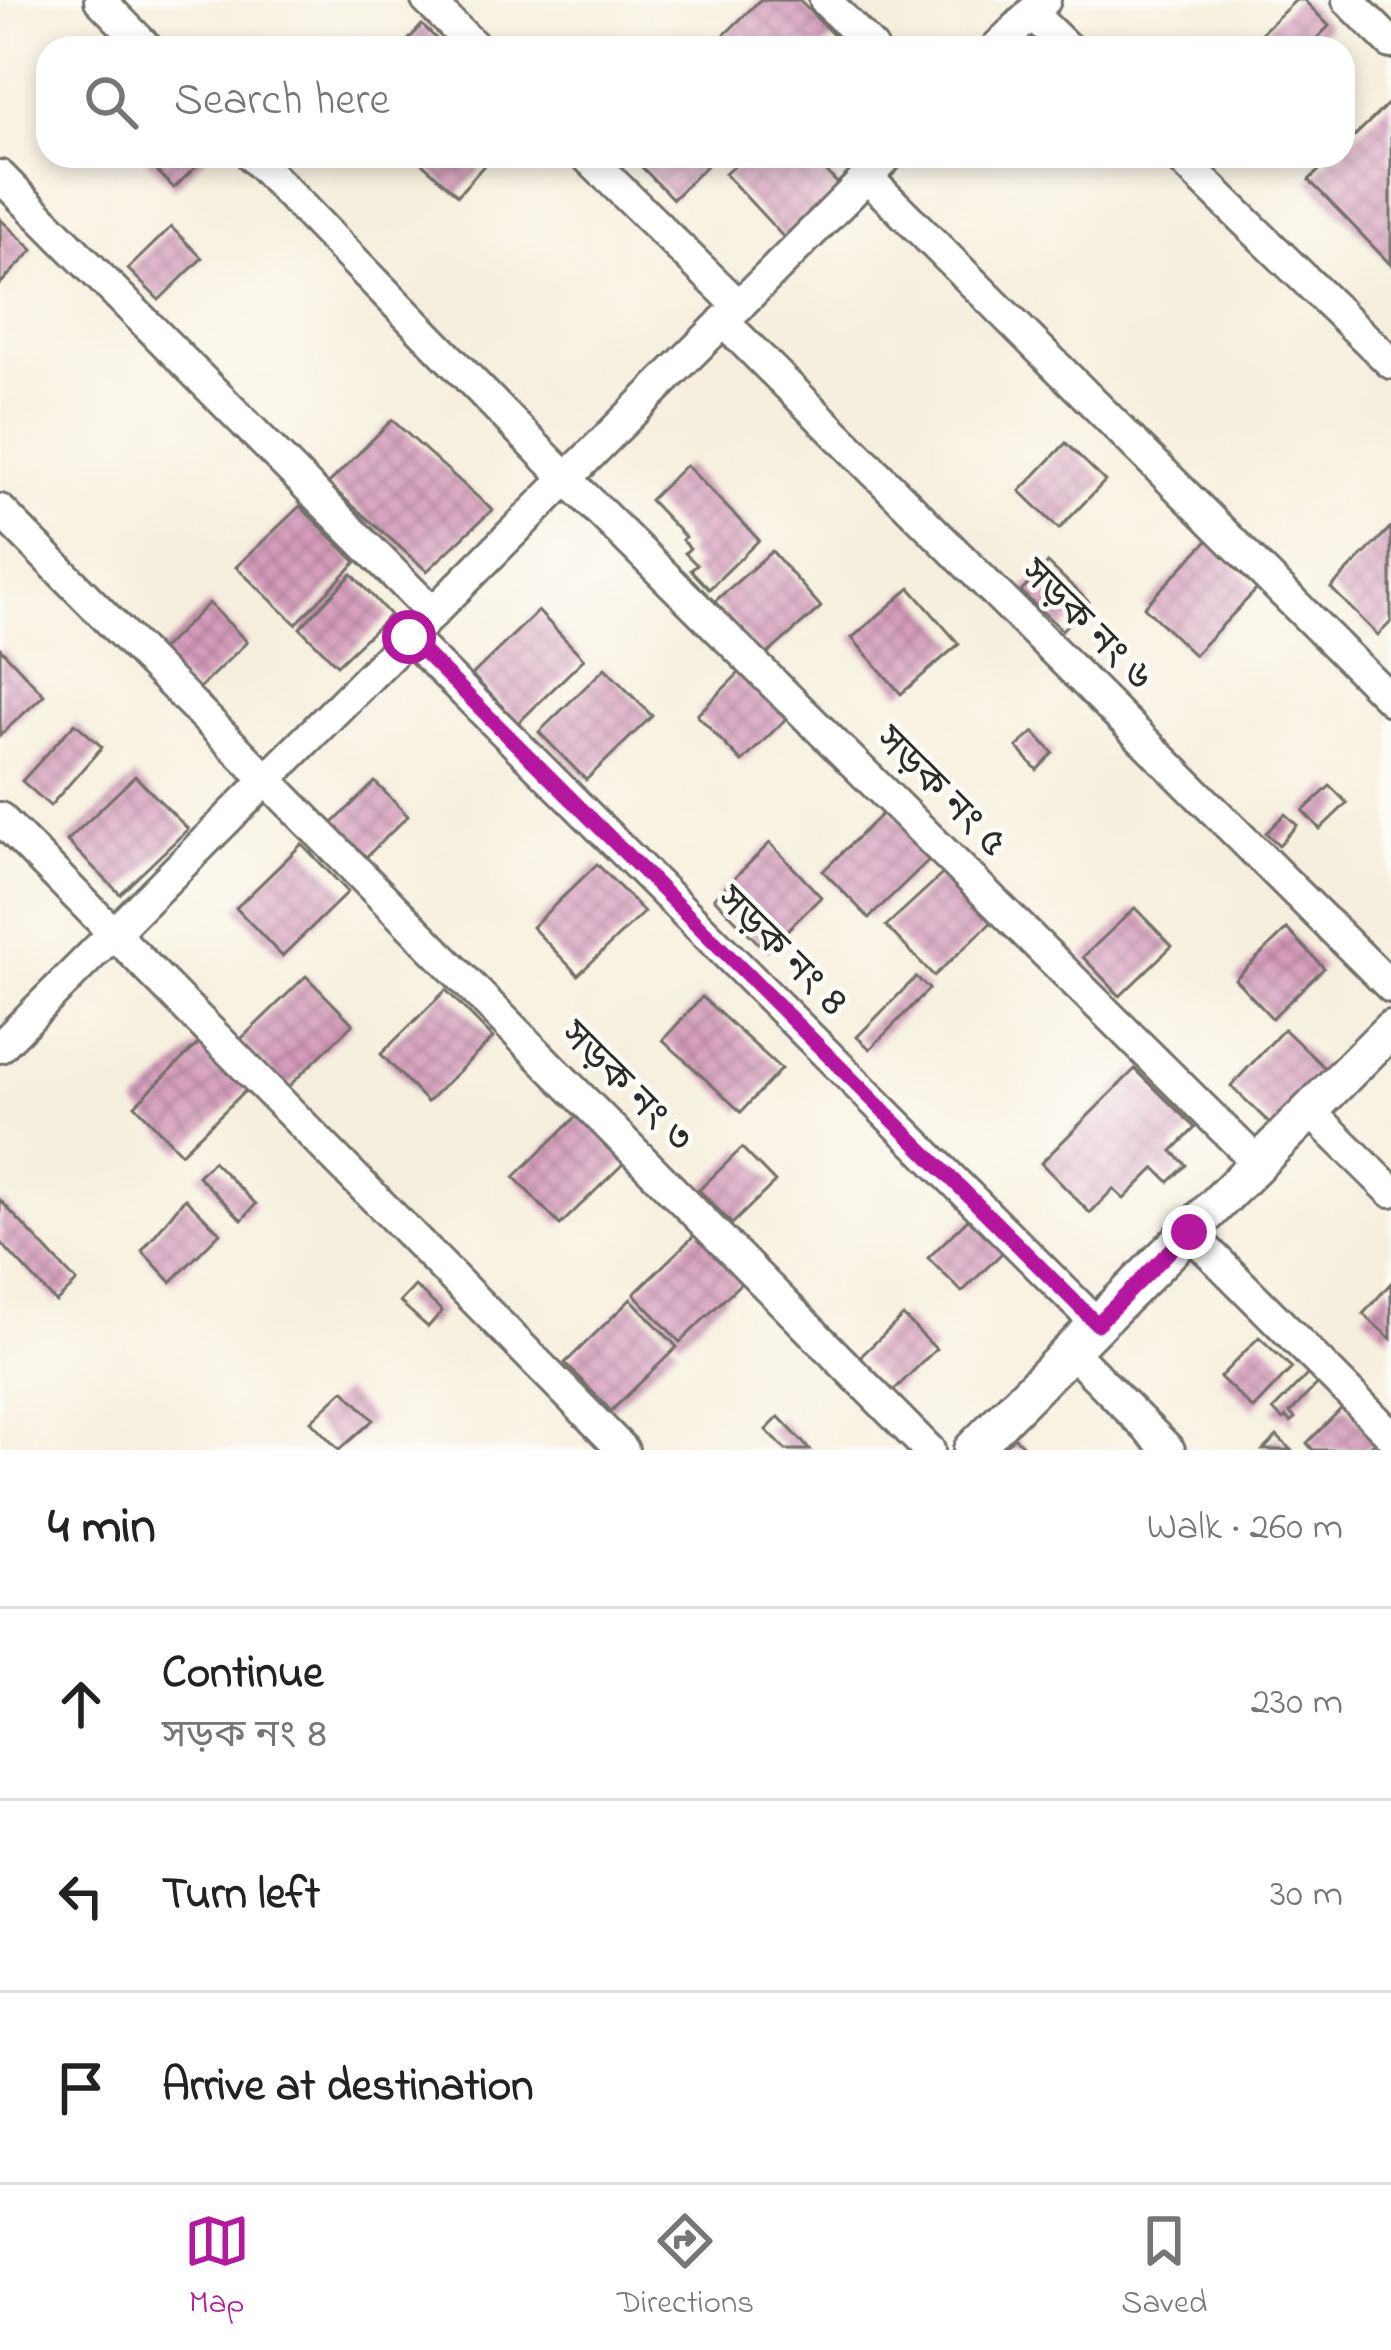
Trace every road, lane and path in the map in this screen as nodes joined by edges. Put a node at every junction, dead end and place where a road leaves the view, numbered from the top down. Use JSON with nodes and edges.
{"nodes":[{"id":1,"x":100,"y":0,"type":"edge"},
{"id":2,"x":427,"y":0,"type":"edge"},
{"id":3,"x":825,"y":0,"type":"edge"},
{"id":4,"x":1348,"y":0,"type":"edge"},
{"id":5,"x":1038,"y":6,"type":"edge"},
{"id":6,"x":134,"y":36,"type":"edge"},
{"id":7,"x":464,"y":36,"type":"edge"},
{"id":8,"x":860,"y":36,"type":"edge"},
{"id":9,"x":1008,"y":36,"type":"edge"},
{"id":10,"x":1059,"y":36,"type":"edge"},
{"id":11,"x":1391,"y":43,"type":"edge"},
{"id":12,"x":264,"y":168,"type":"edge"},
{"id":13,"x":597,"y":168,"type":"edge"},
{"id":14,"x":876,"y":168,"type":"edge"},
{"id":15,"x":880,"y":168,"type":"edge"},
{"id":16,"x":1190,"y":168,"type":"edge"},
{"id":17,"x":0,"y":176,"type":"edge"},
{"id":18,"x":731,"y":314,"type":"junction"},
{"id":19,"x":1391,"y":363,"type":"edge"},
{"id":20,"x":567,"y":478,"type":"junction"},
{"id":21,"x":0,"y":510,"type":"edge"},
{"id":22,"x":433,"y":613,"type":"junction"},
{"id":23,"x":409,"y":637,"type":"junction"},
{"id":24,"x":1391,"y":700,"type":"edge"},
{"id":25,"x":265,"y":782,"type":"junction"},
{"id":26,"x":0,"y":818,"type":"edge"},
{"id":27,"x":116,"y":932,"type":"junction"},
{"id":28,"x":1391,"y":987,"type":"edge"},
{"id":29,"x":1391,"y":1029,"type":"edge"},
{"id":30,"x":0,"y":1047,"type":"edge"},
{"id":31,"x":1310,"y":1111,"type":"junction"},
{"id":32,"x":1258,"y":1163,"type":"junction"},
{"id":33,"x":1391,"y":1192,"type":"edge"},
{"id":34,"x":1189,"y":1232,"type":"junction"},
{"id":35,"x":1097,"y":1324,"type":"junction"},
{"id":36,"x":1071,"y":1351,"type":"junction"},
{"id":37,"x":1391,"y":1435,"type":"edge"},
{"id":38,"x":622,"y":1450,"type":"edge"},
{"id":39,"x":929,"y":1450,"type":"edge"},
{"id":40,"x":972,"y":1450,"type":"edge"},
{"id":41,"x":1168,"y":1450,"type":"edge"}],
"edges":[{"from":1,"to":6,"type":"street"},
{"from":2,"to":7,"type":"street"},
{"from":3,"to":8,"type":"street"},
{"from":4,"to":11,"type":"street"},
{"from":5,"to":9,"type":"street"},
{"from":5,"to":10,"type":"street"},
{"from":12,"to":20,"type":"street","name":"সড়ক নং ৫"},
{"from":13,"to":18,"type":"street","name":"সড়ক নং ৬"},
{"from":14,"to":18,"type":"street"},
{"from":15,"to":24,"type":"street"},
{"from":16,"to":19,"type":"street"},
{"from":17,"to":22,"type":"street"},
{"from":18,"to":20,"type":"street"},
{"from":18,"to":28,"type":"street","name":"সড়ক নং ৬"},
{"from":20,"to":22,"type":"street"},
{"from":20,"to":32,"type":"street","name":"সড়ক নং ৫"},
{"from":21,"to":25,"type":"street","name":"সড়ক নং ৩"},
{"from":22,"to":23,"type":"street"},
{"from":23,"to":25,"type":"street"},
{"from":23,"to":35,"type":"street","name":"সড়ক নং ৪"},
{"from":25,"to":27,"type":"street"},
{"from":25,"to":39,"type":"street","name":"সড়ক নং ৩"},
{"from":26,"to":27,"type":"street"},
{"from":27,"to":30,"type":"street"},
{"from":27,"to":38,"type":"street"},
{"from":29,"to":31,"type":"street"},
{"from":31,"to":32,"type":"street"},
{"from":31,"to":33,"type":"street"},
{"from":32,"to":34,"type":"street"},
{"from":34,"to":35,"type":"street"},
{"from":34,"to":37,"type":"street"},
{"from":35,"to":36,"type":"street"},
{"from":36,"to":40,"type":"street"},
{"from":36,"to":41,"type":"street"}]}
